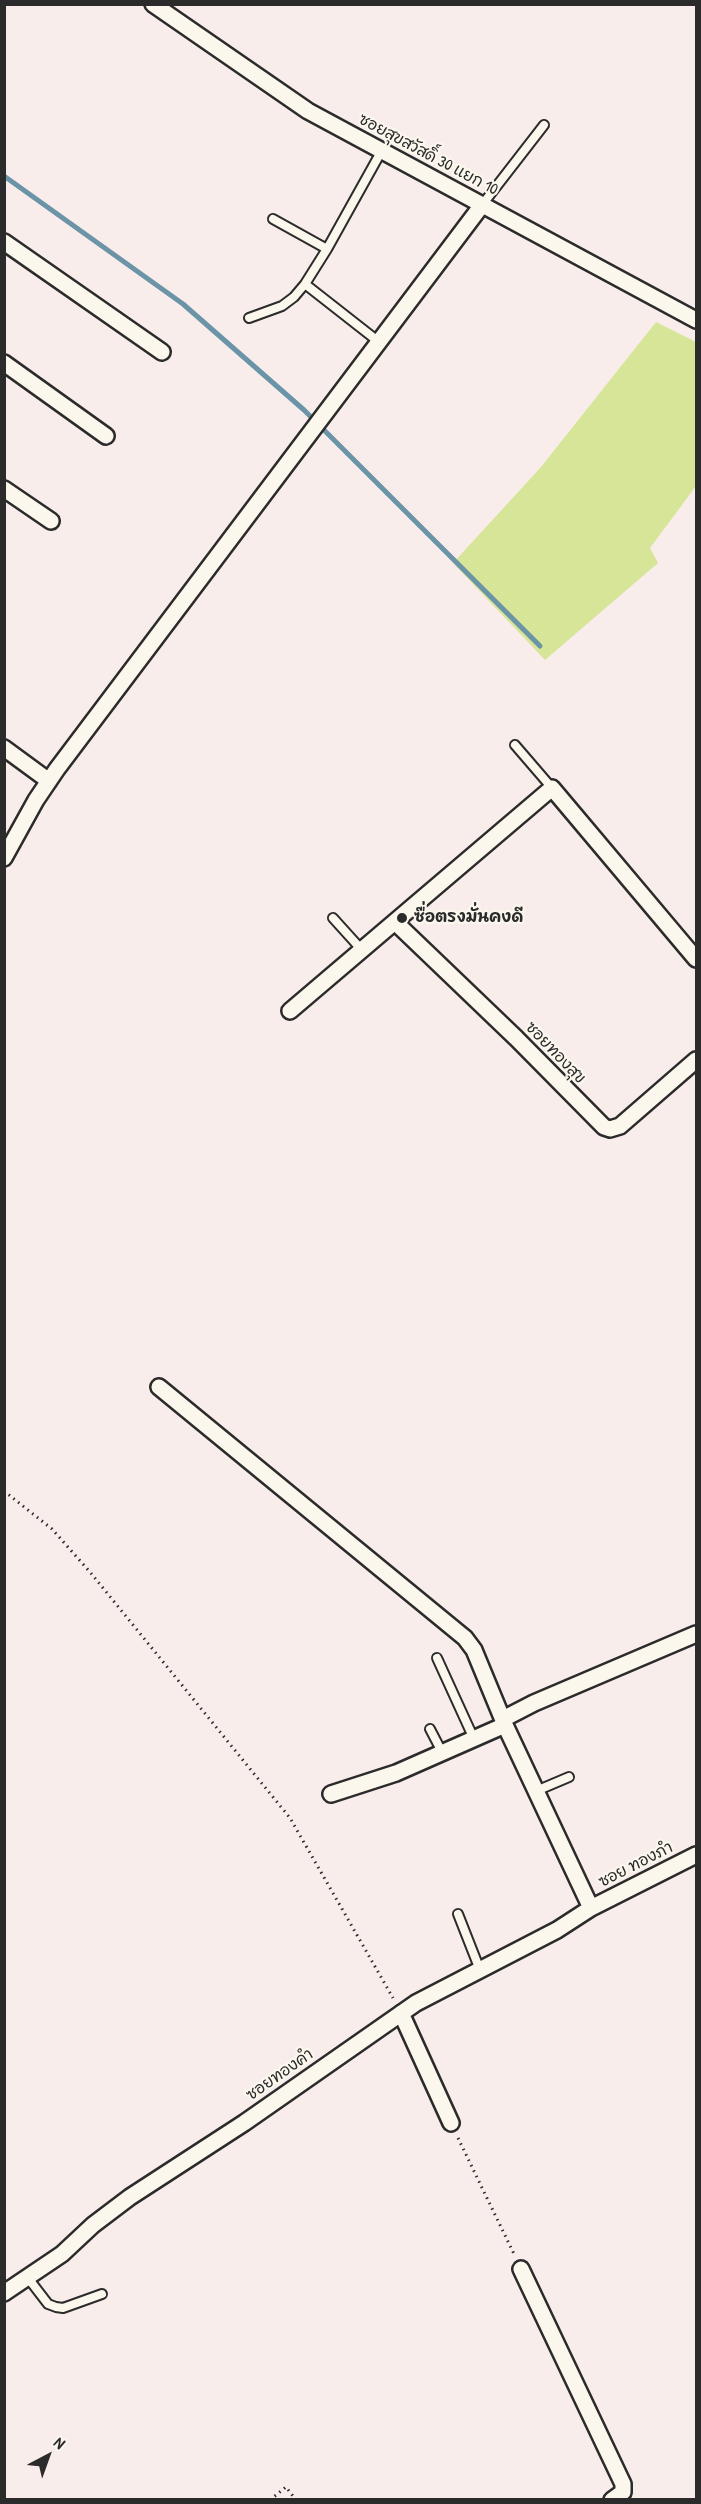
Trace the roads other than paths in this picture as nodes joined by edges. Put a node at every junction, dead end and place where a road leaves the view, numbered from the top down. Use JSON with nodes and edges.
{"nodes":[{"id":1,"x":153,"y":4,"type":"edge"},
{"id":2,"x":544,"y":125,"type":"dead end"},
{"id":3,"x":381,"y":152,"type":"junction"},
{"id":4,"x":482,"y":205,"type":"junction"},
{"id":5,"x":273,"y":219,"type":"dead end"},
{"id":6,"x":4,"y":242,"type":"edge"},
{"id":7,"x":327,"y":249,"type":"junction"},
{"id":8,"x":305,"y":284,"type":"junction"},
{"id":9,"x":249,"y":318,"type":"dead end"},
{"id":10,"x":696,"y":320,"type":"edge"},
{"id":11,"x":379,"y":342,"type":"junction"},
{"id":12,"x":162,"y":352,"type":"dead end"},
{"id":13,"x":4,"y":363,"type":"edge"},
{"id":14,"x":106,"y":436,"type":"dead end"},
{"id":15,"x":4,"y":489,"type":"edge"},
{"id":16,"x":51,"y":521,"type":"dead end"},
{"id":17,"x":515,"y":745,"type":"dead end"},
{"id":18,"x":4,"y":748,"type":"edge"},
{"id":19,"x":49,"y":781,"type":"junction"},
{"id":20,"x":552,"y":788,"type":"junction"},
{"id":21,"x":4,"y":858,"type":"edge"},
{"id":22,"x":333,"y":918,"type":"dead end"},
{"id":23,"x":395,"y":922,"type":"junction"},
{"id":24,"x":360,"y":949,"type":"junction"},
{"id":25,"x":696,"y":959,"type":"edge"},
{"id":26,"x":290,"y":1011,"type":"dead end"},
{"id":27,"x":696,"y":1060,"type":"edge"},
{"id":28,"x":159,"y":1388,"type":"dead end"},
{"id":29,"x":696,"y":1634,"type":"edge"},
{"id":30,"x":437,"y":1658,"type":"dead end"},
{"id":31,"x":504,"y":1722,"type":"junction"},
{"id":32,"x":430,"y":1729,"type":"dead end"},
{"id":33,"x":474,"y":1739,"type":"junction"},
{"id":34,"x":443,"y":1754,"type":"junction"},
{"id":35,"x":568,"y":1777,"type":"dead end"},
{"id":36,"x":536,"y":1791,"type":"junction"},
{"id":37,"x":331,"y":1794,"type":"dead end"},
{"id":38,"x":696,"y":1855,"type":"edge"},
{"id":39,"x":591,"y":1908,"type":"junction"},
{"id":40,"x":458,"y":1914,"type":"dead end"},
{"id":41,"x":480,"y":1970,"type":"junction"},
{"id":42,"x":401,"y":2012,"type":"junction"},
{"id":43,"x":451,"y":2123,"type":"road end"},
{"id":44,"x":521,"y":2269,"type":"road end"},
{"id":45,"x":28,"y":2278,"type":"junction"},
{"id":46,"x":4,"y":2293,"type":"edge"},
{"id":47,"x":102,"y":2294,"type":"dead end"},
{"id":48,"x":612,"y":2499,"type":"edge"}],
"edges":[{"from":1,"to":3,"type":"street","name":"ซอยสุขสวัสดิ์ 30 แยก 10"},
{"from":2,"to":4,"type":"lane"},
{"from":3,"to":4,"type":"street","name":"ซอยสุขสวัสดิ์ 30 แยก 10"},
{"from":3,"to":7,"type":"lane"},
{"from":4,"to":10,"type":"street","name":"ซอยสุขสวัสดิ์ 30 แยก 10"},
{"from":4,"to":11,"type":"street"},
{"from":5,"to":7,"type":"lane"},
{"from":6,"to":12,"type":"street"},
{"from":7,"to":8,"type":"lane"},
{"from":8,"to":9,"type":"lane"},
{"from":8,"to":11,"type":"lane"},
{"from":11,"to":19,"type":"street"},
{"from":13,"to":14,"type":"street"},
{"from":15,"to":16,"type":"street"},
{"from":17,"to":20,"type":"lane"},
{"from":18,"to":19,"type":"street"},
{"from":19,"to":21,"type":"street"},
{"from":20,"to":23,"type":"street"},
{"from":20,"to":25,"type":"street"},
{"from":22,"to":24,"type":"lane"},
{"from":23,"to":24,"type":"street"},
{"from":23,"to":27,"type":"street","name":"ซอยทองสุข"},
{"from":24,"to":26,"type":"street"},
{"from":28,"to":31,"type":"street"},
{"from":29,"to":31,"type":"street"},
{"from":30,"to":33,"type":"lane"},
{"from":31,"to":33,"type":"street"},
{"from":31,"to":36,"type":"street"},
{"from":32,"to":34,"type":"lane"},
{"from":33,"to":34,"type":"street"},
{"from":34,"to":37,"type":"street"},
{"from":35,"to":36,"type":"lane"},
{"from":36,"to":39,"type":"street"},
{"from":38,"to":39,"type":"street","name":"ซอย ทองภํา"},
{"from":39,"to":41,"type":"street","name":"ซอยทองคำ"},
{"from":40,"to":41,"type":"lane"},
{"from":41,"to":42,"type":"street","name":"ซอยทองคำ"},
{"from":42,"to":43,"type":"street"},
{"from":42,"to":45,"type":"street","name":"ซอยทองคำ"},
{"from":44,"to":48,"type":"street"},
{"from":45,"to":46,"type":"street","name":"ซอยทองคำ"},
{"from":45,"to":47,"type":"lane"}]}
